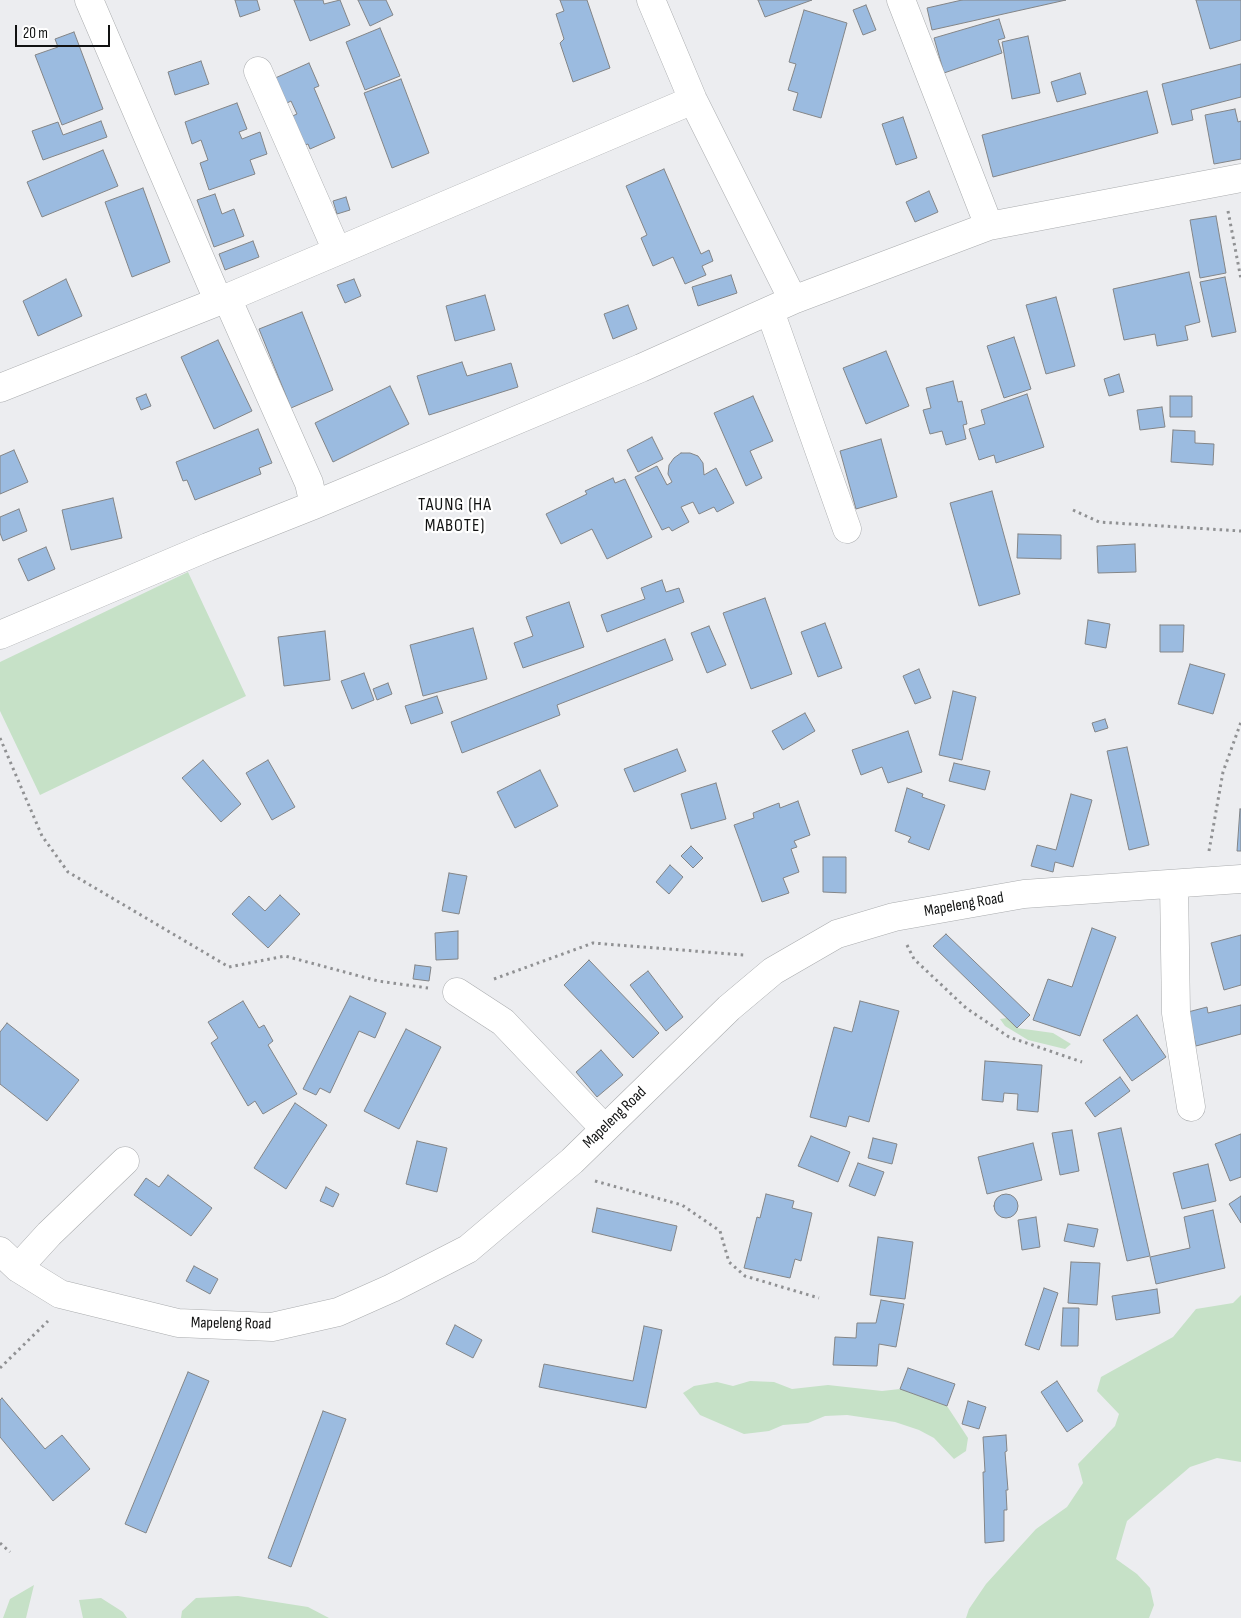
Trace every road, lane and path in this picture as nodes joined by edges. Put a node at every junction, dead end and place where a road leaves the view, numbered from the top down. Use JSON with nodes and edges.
{"nodes":[{"id":1,"x":89,"y":0,"type":"edge"},
{"id":2,"x":651,"y":0,"type":"edge"},
{"id":3,"x":901,"y":0,"type":"edge"},
{"id":4,"x":258,"y":72,"type":"dead end"},
{"id":5,"x":693,"y":100,"type":"junction"},
{"id":6,"x":1232,"y":180,"type":"edge"},
{"id":7,"x":989,"y":226,"type":"junction"},
{"id":8,"x":336,"y":251,"type":"junction"},
{"id":9,"x":1241,"y":279,"type":"edge"},
{"id":10,"x":223,"y":299,"type":"junction"},
{"id":11,"x":782,"y":305,"type":"junction"},
{"id":12,"x":0,"y":388,"type":"edge"},
{"id":13,"x":314,"y":505,"type":"junction"},
{"id":14,"x":1073,"y":510,"type":"dead end"},
{"id":15,"x":847,"y":529,"type":"dead end"},
{"id":16,"x":1241,"y":531,"type":"edge"},
{"id":17,"x":0,"y":635,"type":"edge"},
{"id":18,"x":1241,"y":722,"type":"edge"},
{"id":19,"x":0,"y":738,"type":"edge"},
{"id":20,"x":1241,"y":879,"type":"edge"},
{"id":21,"x":1206,"y":881,"type":"junction"},
{"id":22,"x":1174,"y":884,"type":"junction"},
{"id":23,"x":894,"y":917,"type":"junction"},
{"id":24,"x":773,"y":971,"type":"junction"},
{"id":25,"x":457,"y":992,"type":"junction"},
{"id":26,"x":1082,"y":1062,"type":"dead end"},
{"id":27,"x":1191,"y":1107,"type":"dead end"},
{"id":28,"x":604,"y":1128,"type":"junction"},
{"id":29,"x":125,"y":1161,"type":"dead end"},
{"id":30,"x":572,"y":1161,"type":"junction"},
{"id":31,"x":9,"y":1260,"type":"edge"},
{"id":32,"x":60,"y":1294,"type":"junction"},
{"id":33,"x":819,"y":1298,"type":"dead end"},
{"id":34,"x":0,"y":1368,"type":"edge"},
{"id":35,"x":0,"y":1543,"type":"edge"},
{"id":36,"x":10,"y":1552,"type":"dead end"}],
"edges":[{"from":1,"to":10,"type":"street"},
{"from":2,"to":5,"type":"street"},
{"from":3,"to":7,"type":"street"},
{"from":4,"to":8,"type":"street"},
{"from":5,"to":8,"type":"street"},
{"from":5,"to":11,"type":"street"},
{"from":6,"to":7,"type":"street"},
{"from":6,"to":9,"type":"path"},
{"from":7,"to":11,"type":"street"},
{"from":8,"to":10,"type":"street"},
{"from":10,"to":12,"type":"street"},
{"from":10,"to":13,"type":"street"},
{"from":11,"to":13,"type":"street"},
{"from":11,"to":15,"type":"street"},
{"from":13,"to":17,"type":"street"},
{"from":14,"to":16,"type":"path"},
{"from":18,"to":21,"type":"path"},
{"from":19,"to":25,"type":"path"},
{"from":20,"to":21,"type":"street","name":"Mapeleng Road"},
{"from":21,"to":22,"type":"street","name":"Mapeleng Road"},
{"from":22,"to":23,"type":"street","name":"Mapeleng Road"},
{"from":22,"to":27,"type":"street"},
{"from":23,"to":24,"type":"street","name":"Mapeleng Road"},
{"from":23,"to":26,"type":"path"},
{"from":24,"to":25,"type":"path"},
{"from":24,"to":28,"type":"street","name":"Mapeleng Road"},
{"from":25,"to":28,"type":"street"},
{"from":28,"to":30,"type":"street","name":"Mapeleng Road"},
{"from":29,"to":31,"type":"street"},
{"from":30,"to":32,"type":"street","name":"Mapeleng Road"},
{"from":30,"to":33,"type":"path"},
{"from":31,"to":32,"type":"street","name":"Mapeleng Road"},
{"from":32,"to":34,"type":"path"},
{"from":35,"to":36,"type":"path"}]}
